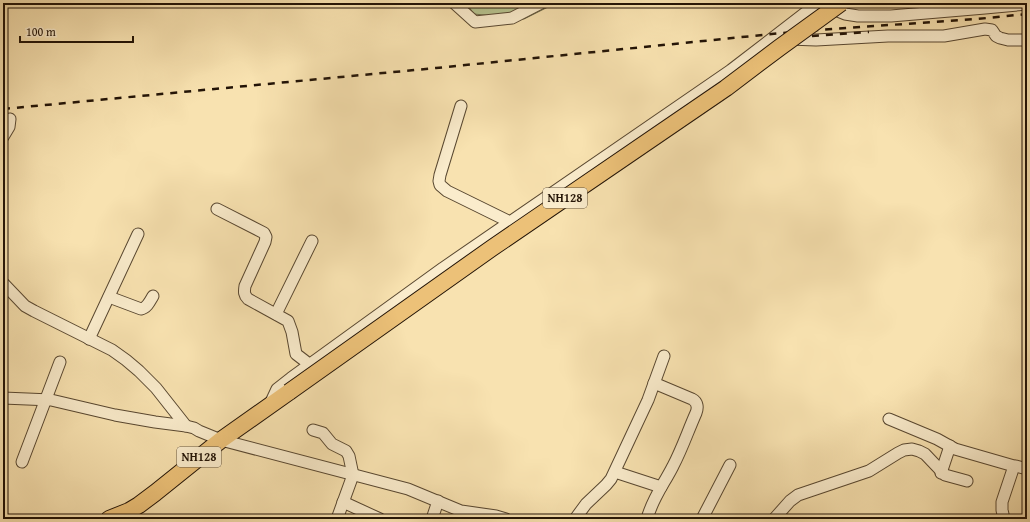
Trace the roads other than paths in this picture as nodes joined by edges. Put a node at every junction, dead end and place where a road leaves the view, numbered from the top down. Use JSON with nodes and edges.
{"nodes":[{"id":1,"x":454,"y":3,"type":"edge"},
{"id":2,"x":541,"y":3,"type":"edge"},
{"id":3,"x":818,"y":3,"type":"edge"},
{"id":4,"x":840,"y":3,"type":"edge"},
{"id":5,"x":1027,"y":4,"type":"edge"},
{"id":6,"x":772,"y":38,"type":"junction"},
{"id":7,"x":1027,"y":40,"type":"edge"},
{"id":8,"x":461,"y":106,"type":"dead end"},
{"id":9,"x":10,"y":119,"type":"dead end"},
{"id":10,"x":3,"y":137,"type":"edge"},
{"id":11,"x":217,"y":209,"type":"dead end"},
{"id":12,"x":510,"y":222,"type":"junction"},
{"id":13,"x":138,"y":234,"type":"dead end"},
{"id":14,"x":312,"y":241,"type":"dead end"},
{"id":15,"x":3,"y":283,"type":"edge"},
{"id":16,"x":153,"y":296,"type":"dead end"},
{"id":17,"x":109,"y":297,"type":"junction"},
{"id":18,"x":276,"y":314,"type":"junction"},
{"id":19,"x":89,"y":339,"type":"junction"},
{"id":20,"x":664,"y":356,"type":"dead end"},
{"id":21,"x":60,"y":362,"type":"dead end"},
{"id":22,"x":309,"y":364,"type":"junction"},
{"id":23,"x":654,"y":384,"type":"junction"},
{"id":24,"x":3,"y":398,"type":"edge"},
{"id":25,"x":45,"y":400,"type":"junction"},
{"id":26,"x":270,"y":405,"type":"junction"},
{"id":27,"x":889,"y":419,"type":"dead end"},
{"id":28,"x":186,"y":426,"type":"junction"},
{"id":29,"x":313,"y":430,"type":"dead end"},
{"id":30,"x":221,"y":440,"type":"junction"},
{"id":31,"x":950,"y":446,"type":"junction"},
{"id":32,"x":22,"y":462,"type":"dead end"},
{"id":33,"x":730,"y":465,"type":"dead end"},
{"id":34,"x":1014,"y":466,"type":"junction"},
{"id":35,"x":1027,"y":469,"type":"edge"},
{"id":36,"x":615,"y":472,"type":"junction"},
{"id":37,"x":941,"y":473,"type":"junction"},
{"id":38,"x":353,"y":475,"type":"junction"},
{"id":39,"x":967,"y":481,"type":"dead end"},
{"id":40,"x":661,"y":487,"type":"junction"},
{"id":41,"x":438,"y":501,"type":"junction"},
{"id":42,"x":343,"y":502,"type":"junction"},
{"id":43,"x":117,"y":518,"type":"edge"},
{"id":44,"x":337,"y":519,"type":"edge"},
{"id":45,"x":380,"y":519,"type":"edge"},
{"id":46,"x":432,"y":519,"type":"edge"},
{"id":47,"x":506,"y":519,"type":"edge"},
{"id":48,"x":575,"y":519,"type":"edge"},
{"id":49,"x":647,"y":519,"type":"edge"},
{"id":50,"x":702,"y":519,"type":"edge"},
{"id":51,"x":774,"y":519,"type":"edge"},
{"id":52,"x":1004,"y":519,"type":"edge"}],
"edges":[{"from":1,"to":2,"type":"street"},
{"from":3,"to":5,"type":"street"},
{"from":3,"to":6,"type":"street"},
{"from":4,"to":26,"type":"highway","number":"NH128","bridge":true},
{"from":6,"to":7,"type":"street"},
{"from":6,"to":12,"type":"street"},
{"from":8,"to":12,"type":"street"},
{"from":9,"to":10,"type":"street"},
{"from":11,"to":18,"type":"street"},
{"from":12,"to":22,"type":"street"},
{"from":13,"to":17,"type":"street"},
{"from":14,"to":18,"type":"street"},
{"from":15,"to":19,"type":"street"},
{"from":16,"to":17,"type":"street"},
{"from":17,"to":19,"type":"street"},
{"from":18,"to":22,"type":"street"},
{"from":19,"to":28,"type":"street"},
{"from":20,"to":23,"type":"street"},
{"from":21,"to":25,"type":"street"},
{"from":22,"to":26,"type":"street"},
{"from":23,"to":36,"type":"street"},
{"from":23,"to":40,"type":"street"},
{"from":24,"to":25,"type":"street"},
{"from":25,"to":28,"type":"street"},
{"from":25,"to":32,"type":"street"},
{"from":26,"to":30,"type":"highway","number":"NH128"},
{"from":27,"to":31,"type":"street"},
{"from":28,"to":30,"type":"street"},
{"from":29,"to":38,"type":"street"},
{"from":30,"to":38,"type":"street"},
{"from":30,"to":43,"type":"highway","number":"NH128"},
{"from":31,"to":34,"type":"street"},
{"from":31,"to":37,"type":"street"},
{"from":33,"to":50,"type":"street"},
{"from":34,"to":35,"type":"street"},
{"from":34,"to":52,"type":"street"},
{"from":36,"to":40,"type":"street"},
{"from":36,"to":48,"type":"street"},
{"from":37,"to":39,"type":"street"},
{"from":37,"to":51,"type":"street"},
{"from":38,"to":41,"type":"street"},
{"from":38,"to":42,"type":"street"},
{"from":40,"to":49,"type":"street"},
{"from":41,"to":46,"type":"street"},
{"from":41,"to":47,"type":"street"},
{"from":42,"to":44,"type":"street"},
{"from":42,"to":45,"type":"street"}]}
